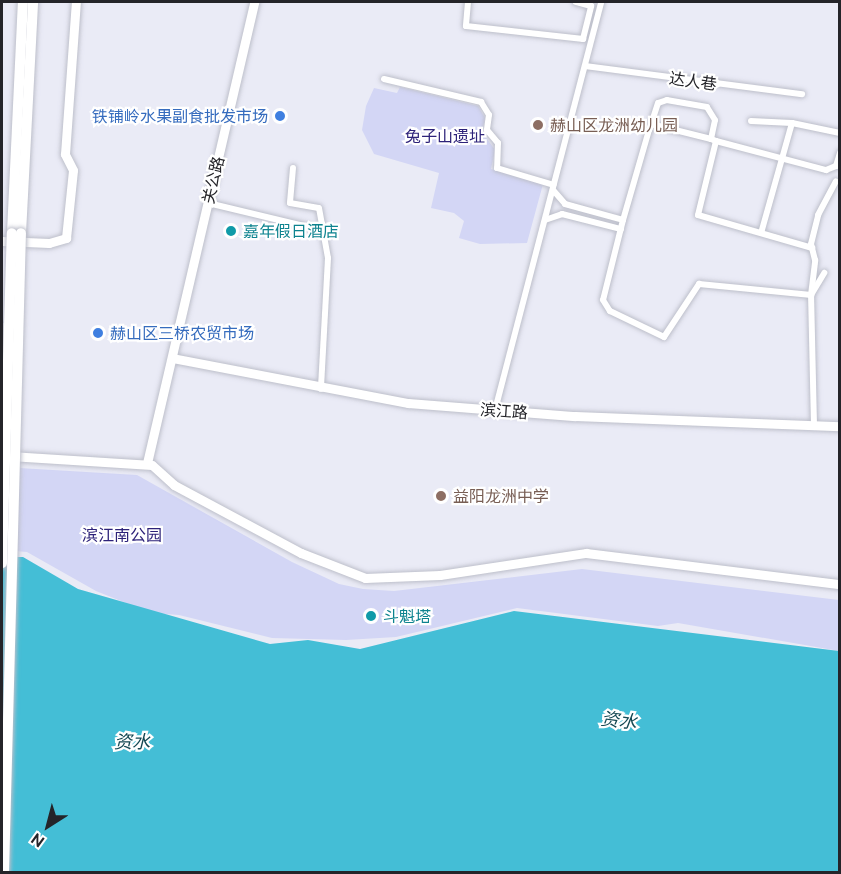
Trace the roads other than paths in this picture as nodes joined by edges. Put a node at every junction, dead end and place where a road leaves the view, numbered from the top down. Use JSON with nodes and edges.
{"nodes":[{"id":1,"x":23,"y":2,"type":"edge"},
{"id":2,"x":33,"y":2,"type":"edge"},
{"id":3,"x":76,"y":2,"type":"edge"},
{"id":4,"x":254,"y":2,"type":"edge"},
{"id":5,"x":468,"y":2,"type":"edge"},
{"id":6,"x":576,"y":2,"type":"edge"},
{"id":7,"x":601,"y":2,"type":"edge"},
{"id":8,"x":585,"y":66,"type":"junction"},
{"id":9,"x":384,"y":79,"type":"dead end"},
{"id":10,"x":802,"y":93,"type":"dead end"},
{"id":11,"x":751,"y":122,"type":"dead end"},
{"id":12,"x":792,"y":123,"type":"junction"},
{"id":13,"x":651,"y":124,"type":"junction"},
{"id":14,"x":840,"y":133,"type":"edge"},
{"id":15,"x":713,"y":140,"type":"junction"},
{"id":16,"x":840,"y":153,"type":"edge"},
{"id":17,"x":782,"y":158,"type":"junction"},
{"id":18,"x":293,"y":168,"type":"dead end"},
{"id":19,"x":836,"y":181,"type":"dead end"},
{"id":20,"x":553,"y":187,"type":"junction"},
{"id":21,"x":208,"y":203,"type":"junction"},
{"id":22,"x":545,"y":220,"type":"junction"},
{"id":23,"x":623,"y":220,"type":"junction"},
{"id":24,"x":621,"y":229,"type":"junction"},
{"id":25,"x":325,"y":231,"type":"junction"},
{"id":26,"x":16,"y":233,"type":"junction"},
{"id":27,"x":761,"y":233,"type":"junction"},
{"id":28,"x":2,"y":241,"type":"edge"},
{"id":29,"x":812,"y":248,"type":"junction"},
{"id":30,"x":824,"y":273,"type":"dead end"},
{"id":31,"x":811,"y":296,"type":"junction"},
{"id":32,"x":2,"y":327,"type":"edge"},
{"id":33,"x":2,"y":354,"type":"edge"},
{"id":34,"x":172,"y":358,"type":"junction"},
{"id":35,"x":321,"y":390,"type":"junction"},
{"id":36,"x":495,"y":410,"type":"junction"},
{"id":37,"x":814,"y":425,"type":"junction"},
{"id":38,"x":840,"y":426,"type":"edge"},
{"id":39,"x":2,"y":456,"type":"edge"},
{"id":40,"x":147,"y":463,"type":"junction"},
{"id":41,"x":2,"y":563,"type":"edge"},
{"id":42,"x":840,"y":584,"type":"edge"},
{"id":43,"x":4,"y":873,"type":"edge"}],
"edges":[{"from":1,"to":26,"type":"main road"},
{"from":2,"to":26,"type":"main road"},
{"from":3,"to":28,"type":"street"},
{"from":4,"to":21,"type":"street","name":"关公路"},
{"from":5,"to":6,"type":"street"},
{"from":7,"to":8,"type":"street"},
{"from":8,"to":10,"type":"street","name":"达人巷"},
{"from":8,"to":20,"type":"street"},
{"from":9,"to":20,"type":"street"},
{"from":11,"to":12,"type":"street"},
{"from":12,"to":14,"type":"street"},
{"from":12,"to":17,"type":"street"},
{"from":13,"to":15,"type":"street"},
{"from":13,"to":15,"type":"street"},
{"from":13,"to":23,"type":"street"},
{"from":15,"to":17,"type":"street"},
{"from":15,"to":27,"type":"street"},
{"from":16,"to":17,"type":"street"},
{"from":17,"to":27,"type":"street"},
{"from":18,"to":25,"type":"street"},
{"from":19,"to":29,"type":"street"},
{"from":20,"to":22,"type":"street"},
{"from":20,"to":23,"type":"street"},
{"from":21,"to":25,"type":"street"},
{"from":21,"to":34,"type":"street","name":"关公路"},
{"from":22,"to":24,"type":"street"},
{"from":22,"to":36,"type":"street"},
{"from":23,"to":24,"type":"street"},
{"from":24,"to":31,"type":"street"},
{"from":25,"to":35,"type":"street"},
{"from":26,"to":41,"type":"main road","bridge":true},
{"from":26,"to":43,"type":"main road","bridge":true},
{"from":27,"to":29,"type":"street"},
{"from":29,"to":31,"type":"street"},
{"from":30,"to":31,"type":"street"},
{"from":31,"to":37,"type":"street"},
{"from":32,"to":33,"type":"street"},
{"from":34,"to":35,"type":"street","name":"滨江路"},
{"from":34,"to":40,"type":"street","name":"关公路"},
{"from":35,"to":36,"type":"street","name":"滨江路"},
{"from":36,"to":37,"type":"street","name":"滨江路"},
{"from":37,"to":38,"type":"street","name":"滨江路"},
{"from":39,"to":40,"type":"street"},
{"from":40,"to":42,"type":"street"}]}
